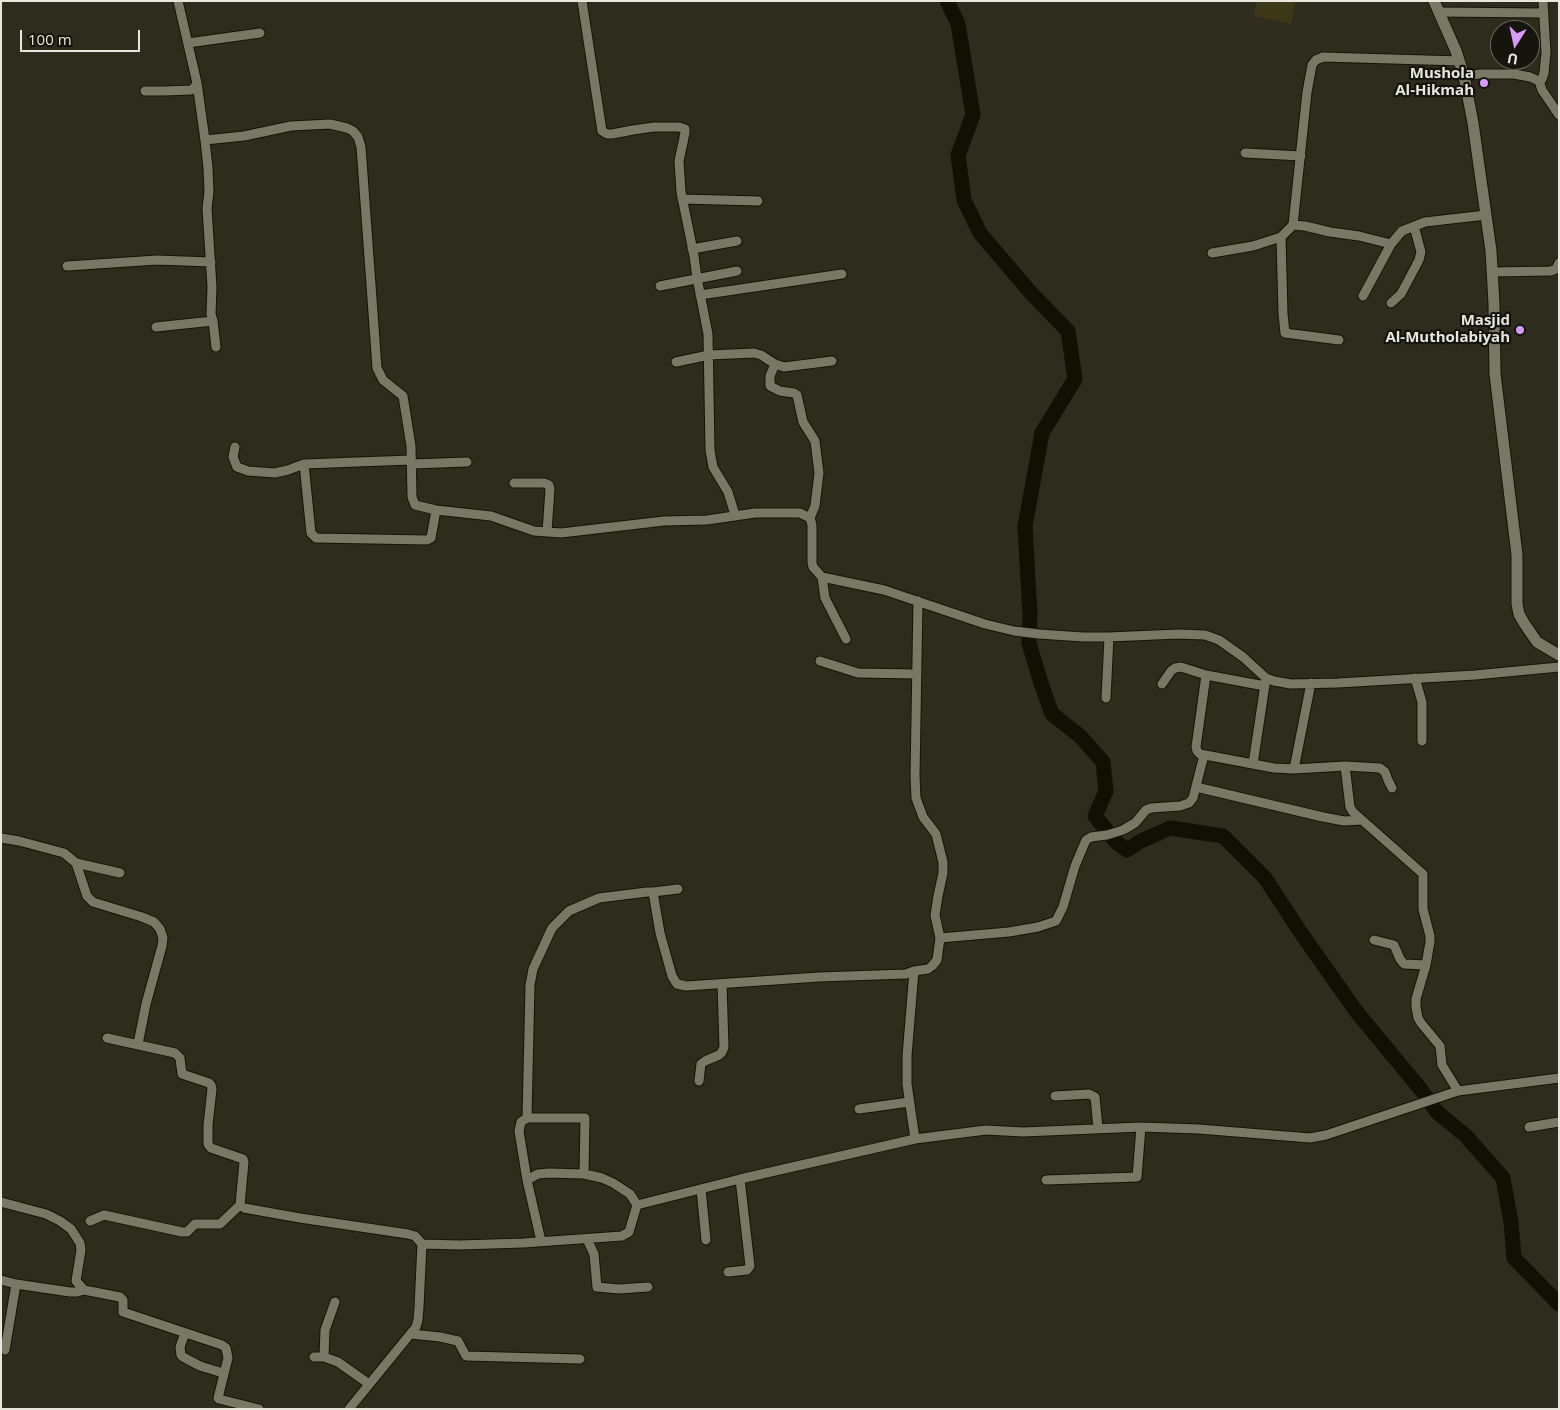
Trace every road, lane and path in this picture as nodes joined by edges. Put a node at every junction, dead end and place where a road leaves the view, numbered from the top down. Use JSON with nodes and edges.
{"nodes":[{"id":1,"x":178,"y":1,"type":"edge"},
{"id":2,"x":582,"y":1,"type":"edge"},
{"id":3,"x":1543,"y":1,"type":"edge"},
{"id":4,"x":1436,"y":6,"type":"edge"},
{"id":5,"x":1544,"y":13,"type":"junction"},
{"id":6,"x":260,"y":33,"type":"dead end"},
{"id":7,"x":188,"y":43,"type":"junction"},
{"id":8,"x":1460,"y":61,"type":"junction"},
{"id":9,"x":1464,"y":76,"type":"junction"},
{"id":10,"x":1539,"y":81,"type":"junction"},
{"id":11,"x":197,"y":83,"type":"junction"},
{"id":12,"x":145,"y":91,"type":"dead end"},
{"id":13,"x":1559,"y":114,"type":"edge"},
{"id":14,"x":205,"y":140,"type":"junction"},
{"id":15,"x":1245,"y":153,"type":"dead end"},
{"id":16,"x":1301,"y":156,"type":"junction"},
{"id":17,"x":682,"y":199,"type":"junction"},
{"id":18,"x":758,"y":201,"type":"dead end"},
{"id":19,"x":1486,"y":215,"type":"junction"},
{"id":20,"x":1293,"y":225,"type":"junction"},
{"id":21,"x":1414,"y":226,"type":"junction"},
{"id":22,"x":1280,"y":237,"type":"junction"},
{"id":23,"x":737,"y":241,"type":"dead end"},
{"id":24,"x":1390,"y":244,"type":"junction"},
{"id":25,"x":692,"y":248,"type":"junction"},
{"id":26,"x":1212,"y":253,"type":"dead end"},
{"id":27,"x":211,"y":262,"type":"junction"},
{"id":28,"x":1559,"y":263,"type":"edge"},
{"id":29,"x":67,"y":266,"type":"dead end"},
{"id":30,"x":737,"y":270,"type":"dead end"},
{"id":31,"x":1492,"y":272,"type":"junction"},
{"id":32,"x":842,"y":274,"type":"dead end"},
{"id":33,"x":697,"y":278,"type":"junction"},
{"id":34,"x":660,"y":286,"type":"dead end"},
{"id":35,"x":700,"y":295,"type":"junction"},
{"id":36,"x":1362,"y":296,"type":"dead end"},
{"id":37,"x":1391,"y":303,"type":"dead end"},
{"id":38,"x":213,"y":320,"type":"junction"},
{"id":39,"x":156,"y":327,"type":"dead end"},
{"id":40,"x":1339,"y":340,"type":"dead end"},
{"id":41,"x":216,"y":346,"type":"dead end"},
{"id":42,"x":708,"y":355,"type":"junction"},
{"id":43,"x":832,"y":361,"type":"dead end"},
{"id":44,"x":676,"y":362,"type":"dead end"},
{"id":45,"x":775,"y":364,"type":"junction"},
{"id":46,"x":235,"y":447,"type":"dead end"},
{"id":47,"x":412,"y":462,"type":"junction"},
{"id":48,"x":467,"y":462,"type":"dead end"},
{"id":49,"x":304,"y":464,"type":"junction"},
{"id":50,"x":514,"y":483,"type":"dead end"},
{"id":51,"x":436,"y":510,"type":"junction"},
{"id":52,"x":735,"y":515,"type":"junction"},
{"id":53,"x":810,"y":518,"type":"junction"},
{"id":54,"x":547,"y":532,"type":"junction"},
{"id":55,"x":822,"y":577,"type":"junction"},
{"id":56,"x":918,"y":601,"type":"junction"},
{"id":57,"x":1109,"y":637,"type":"junction"},
{"id":58,"x":846,"y":639,"type":"dead end"},
{"id":59,"x":1559,"y":655,"type":"edge"},
{"id":60,"x":820,"y":661,"type":"dead end"},
{"id":61,"x":1559,"y":667,"type":"edge"},
{"id":62,"x":917,"y":674,"type":"junction"},
{"id":63,"x":1206,"y":675,"type":"junction"},
{"id":64,"x":1415,"y":678,"type":"junction"},
{"id":65,"x":1266,"y":682,"type":"junction"},
{"id":66,"x":1162,"y":684,"type":"dead end"},
{"id":67,"x":1312,"y":684,"type":"junction"},
{"id":68,"x":1106,"y":698,"type":"dead end"},
{"id":69,"x":1422,"y":741,"type":"dead end"},
{"id":70,"x":1204,"y":755,"type":"junction"},
{"id":71,"x":1253,"y":764,"type":"junction"},
{"id":72,"x":1345,"y":766,"type":"junction"},
{"id":73,"x":1294,"y":769,"type":"junction"},
{"id":74,"x":1196,"y":787,"type":"junction"},
{"id":75,"x":1392,"y":788,"type":"dead end"},
{"id":76,"x":1361,"y":820,"type":"junction"},
{"id":77,"x":1,"y":838,"type":"edge"},
{"id":78,"x":76,"y":863,"type":"junction"},
{"id":79,"x":120,"y":873,"type":"dead end"},
{"id":80,"x":678,"y":889,"type":"dead end"},
{"id":81,"x":653,"y":892,"type":"junction"},
{"id":82,"x":940,"y":938,"type":"junction"},
{"id":83,"x":1374,"y":940,"type":"dead end"},
{"id":84,"x":1426,"y":965,"type":"junction"},
{"id":85,"x":914,"y":972,"type":"junction"},
{"id":86,"x":722,"y":984,"type":"junction"},
{"id":87,"x":107,"y":1038,"type":"dead end"},
{"id":88,"x":138,"y":1044,"type":"junction"},
{"id":89,"x":1559,"y":1078,"type":"edge"},
{"id":90,"x":699,"y":1080,"type":"dead end"},
{"id":91,"x":1458,"y":1092,"type":"junction"},
{"id":92,"x":1055,"y":1096,"type":"dead end"},
{"id":93,"x":909,"y":1102,"type":"junction"},
{"id":94,"x":859,"y":1110,"type":"dead end"},
{"id":95,"x":527,"y":1118,"type":"junction"},
{"id":96,"x":1559,"y":1122,"type":"edge"},
{"id":97,"x":1141,"y":1127,"type":"junction"},
{"id":98,"x":1529,"y":1127,"type":"dead end"},
{"id":99,"x":1098,"y":1128,"type":"junction"},
{"id":100,"x":915,"y":1139,"type":"junction"},
{"id":101,"x":584,"y":1174,"type":"junction"},
{"id":102,"x":740,"y":1179,"type":"junction"},
{"id":103,"x":527,"y":1180,"type":"junction"},
{"id":104,"x":1046,"y":1180,"type":"dead end"},
{"id":105,"x":701,"y":1190,"type":"junction"},
{"id":106,"x":1,"y":1202,"type":"edge"},
{"id":107,"x":240,"y":1205,"type":"junction"},
{"id":108,"x":637,"y":1205,"type":"junction"},
{"id":109,"x":90,"y":1221,"type":"dead end"},
{"id":110,"x":587,"y":1239,"type":"junction"},
{"id":111,"x":706,"y":1240,"type":"dead end"},
{"id":112,"x":541,"y":1241,"type":"junction"},
{"id":113,"x":422,"y":1244,"type":"junction"},
{"id":114,"x":728,"y":1272,"type":"dead end"},
{"id":115,"x":1,"y":1280,"type":"edge"},
{"id":116,"x":16,"y":1284,"type":"junction"},
{"id":117,"x":648,"y":1286,"type":"dead end"},
{"id":118,"x":84,"y":1290,"type":"junction"},
{"id":119,"x":335,"y":1302,"type":"dead end"},
{"id":120,"x":185,"y":1333,"type":"junction"},
{"id":121,"x":411,"y":1334,"type":"junction"},
{"id":122,"x":5,"y":1350,"type":"dead end"},
{"id":123,"x":314,"y":1357,"type":"dead end"},
{"id":124,"x":324,"y":1357,"type":"junction"},
{"id":125,"x":580,"y":1359,"type":"dead end"},
{"id":126,"x":224,"y":1373,"type":"junction"},
{"id":127,"x":369,"y":1384,"type":"junction"},
{"id":128,"x":259,"y":1409,"type":"edge"},
{"id":129,"x":349,"y":1409,"type":"edge"}],
"edges":[{"from":1,"to":7,"type":"street"},
{"from":2,"to":17,"type":"street"},
{"from":3,"to":5,"type":"street"},
{"from":4,"to":5,"type":"street"},
{"from":4,"to":8,"type":"street"},
{"from":5,"to":10,"type":"street"},
{"from":6,"to":7,"type":"street"},
{"from":7,"to":11,"type":"street"},
{"from":8,"to":9,"type":"street"},
{"from":8,"to":16,"type":"street"},
{"from":9,"to":10,"type":"street"},
{"from":9,"to":19,"type":"street"},
{"from":10,"to":13,"type":"street"},
{"from":11,"to":12,"type":"street"},
{"from":11,"to":14,"type":"street"},
{"from":14,"to":27,"type":"street"},
{"from":14,"to":47,"type":"street"},
{"from":15,"to":16,"type":"street"},
{"from":16,"to":20,"type":"street"},
{"from":17,"to":18,"type":"street"},
{"from":17,"to":25,"type":"street"},
{"from":19,"to":21,"type":"street"},
{"from":19,"to":31,"type":"street"},
{"from":20,"to":22,"type":"street"},
{"from":20,"to":24,"type":"street"},
{"from":21,"to":24,"type":"street"},
{"from":21,"to":37,"type":"street"},
{"from":22,"to":26,"type":"street"},
{"from":22,"to":40,"type":"street"},
{"from":23,"to":25,"type":"street"},
{"from":24,"to":36,"type":"street"},
{"from":25,"to":33,"type":"street"},
{"from":27,"to":29,"type":"street"},
{"from":27,"to":38,"type":"street"},
{"from":28,"to":31,"type":"street"},
{"from":30,"to":33,"type":"street"},
{"from":31,"to":59,"type":"street"},
{"from":32,"to":35,"type":"street"},
{"from":33,"to":34,"type":"street"},
{"from":33,"to":35,"type":"street"},
{"from":35,"to":42,"type":"street"},
{"from":38,"to":39,"type":"street"},
{"from":38,"to":41,"type":"street"},
{"from":42,"to":44,"type":"street"},
{"from":42,"to":45,"type":"street"},
{"from":42,"to":52,"type":"street"},
{"from":43,"to":45,"type":"street"},
{"from":45,"to":53,"type":"street"},
{"from":46,"to":49,"type":"street"},
{"from":47,"to":48,"type":"street"},
{"from":47,"to":49,"type":"street"},
{"from":47,"to":51,"type":"street"},
{"from":49,"to":51,"type":"street"},
{"from":50,"to":54,"type":"street"},
{"from":51,"to":54,"type":"street"},
{"from":52,"to":53,"type":"street"},
{"from":52,"to":54,"type":"street"},
{"from":53,"to":55,"type":"street"},
{"from":55,"to":56,"type":"street"},
{"from":55,"to":58,"type":"street"},
{"from":56,"to":57,"type":"street"},
{"from":56,"to":62,"type":"street"},
{"from":57,"to":65,"type":"street"},
{"from":57,"to":68,"type":"street"},
{"from":60,"to":62,"type":"street"},
{"from":61,"to":64,"type":"street"},
{"from":62,"to":82,"type":"street"},
{"from":63,"to":65,"type":"street"},
{"from":63,"to":66,"type":"street"},
{"from":63,"to":70,"type":"street"},
{"from":64,"to":67,"type":"street"},
{"from":64,"to":69,"type":"street"},
{"from":65,"to":67,"type":"street"},
{"from":65,"to":71,"type":"street"},
{"from":67,"to":73,"type":"street"},
{"from":70,"to":71,"type":"street"},
{"from":70,"to":74,"type":"street"},
{"from":71,"to":73,"type":"street"},
{"from":72,"to":73,"type":"street"},
{"from":72,"to":75,"type":"street"},
{"from":72,"to":76,"type":"street"},
{"from":74,"to":76,"type":"street"},
{"from":74,"to":82,"type":"street"},
{"from":76,"to":84,"type":"street"},
{"from":77,"to":78,"type":"street"},
{"from":78,"to":79,"type":"street"},
{"from":78,"to":88,"type":"street"},
{"from":80,"to":81,"type":"street"},
{"from":81,"to":86,"type":"street"},
{"from":81,"to":95,"type":"street"},
{"from":82,"to":85,"type":"street"},
{"from":83,"to":84,"type":"street"},
{"from":84,"to":91,"type":"street"},
{"from":85,"to":86,"type":"street"},
{"from":85,"to":93,"type":"street"},
{"from":86,"to":90,"type":"street"},
{"from":87,"to":88,"type":"street"},
{"from":88,"to":107,"type":"street"},
{"from":89,"to":91,"type":"street"},
{"from":91,"to":97,"type":"street"},
{"from":92,"to":99,"type":"street"},
{"from":93,"to":94,"type":"street"},
{"from":93,"to":100,"type":"street"},
{"from":95,"to":101,"type":"street"},
{"from":95,"to":103,"type":"street"},
{"from":96,"to":98,"type":"street"},
{"from":97,"to":99,"type":"street"},
{"from":97,"to":104,"type":"street"},
{"from":99,"to":100,"type":"street"},
{"from":100,"to":102,"type":"street"},
{"from":101,"to":103,"type":"street"},
{"from":101,"to":108,"type":"street"},
{"from":102,"to":105,"type":"street"},
{"from":102,"to":114,"type":"street"},
{"from":103,"to":112,"type":"street"},
{"from":105,"to":108,"type":"street"},
{"from":105,"to":111,"type":"street"},
{"from":106,"to":118,"type":"street"},
{"from":107,"to":109,"type":"street"},
{"from":107,"to":113,"type":"street"},
{"from":108,"to":110,"type":"street"},
{"from":110,"to":112,"type":"street"},
{"from":110,"to":117,"type":"street"},
{"from":112,"to":113,"type":"street"},
{"from":113,"to":121,"type":"street"},
{"from":115,"to":116,"type":"street"},
{"from":116,"to":118,"type":"street"},
{"from":116,"to":122,"type":"street"},
{"from":118,"to":120,"type":"street"},
{"from":119,"to":124,"type":"street"},
{"from":120,"to":126,"type":"street"},
{"from":120,"to":126,"type":"street"},
{"from":121,"to":125,"type":"street"},
{"from":121,"to":127,"type":"street"},
{"from":123,"to":124,"type":"street"},
{"from":124,"to":127,"type":"street"},
{"from":126,"to":128,"type":"street"},
{"from":127,"to":129,"type":"street"}]}
